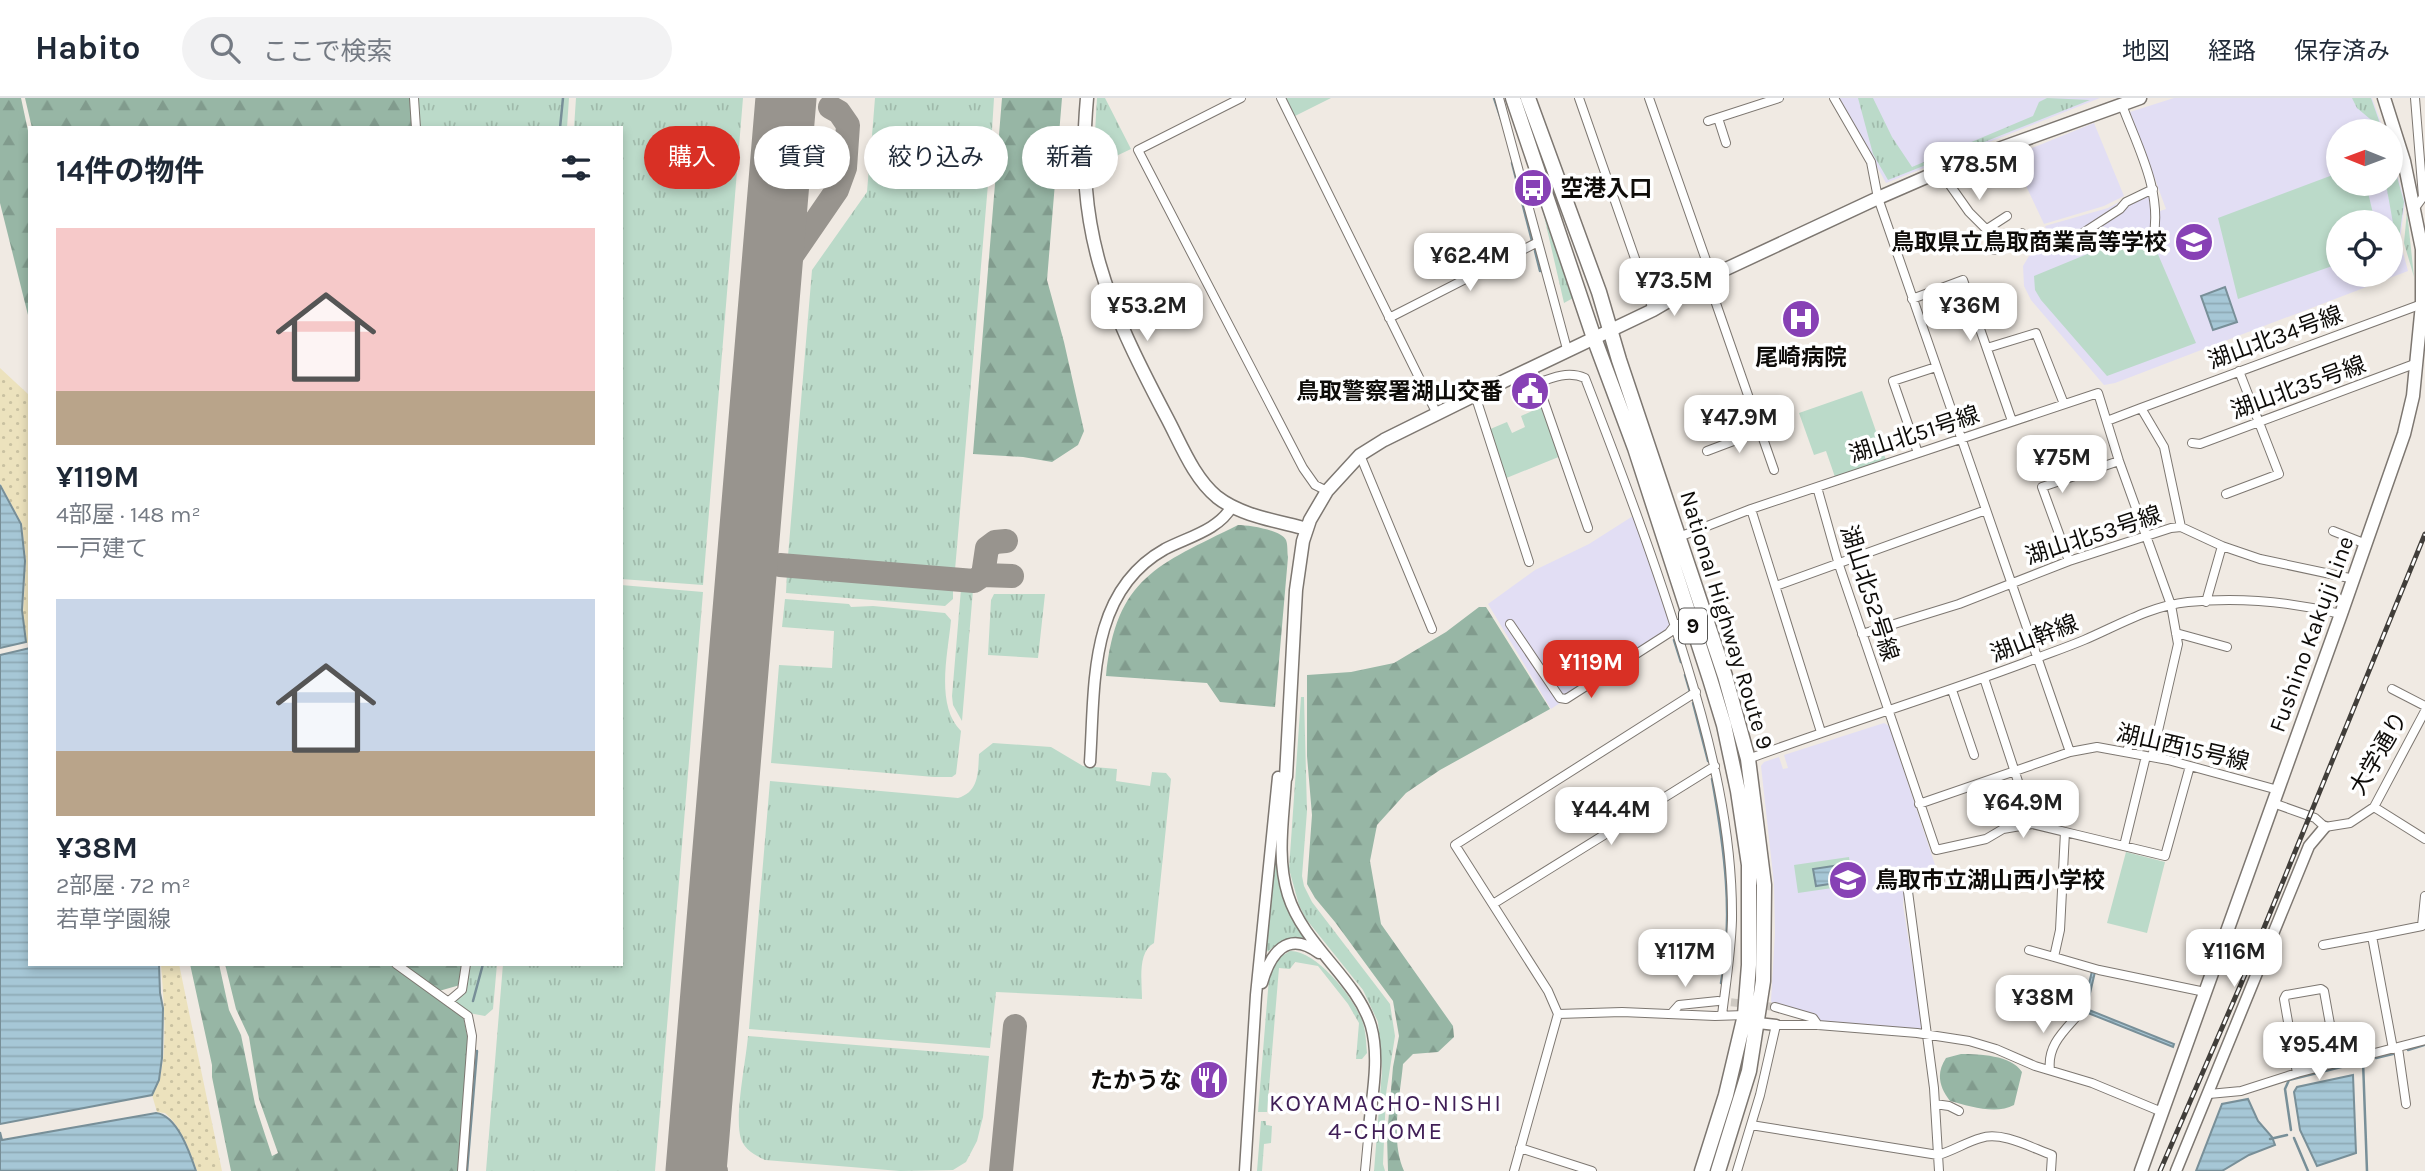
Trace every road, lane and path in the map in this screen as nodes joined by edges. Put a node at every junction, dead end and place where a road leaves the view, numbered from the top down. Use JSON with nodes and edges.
{"nodes":[{"id":1,"x":414,"y":98,"type":"edge"},
{"id":2,"x":1087,"y":98,"type":"edge"},
{"id":3,"x":1241,"y":98,"type":"edge"},
{"id":4,"x":1281,"y":98,"type":"edge"},
{"id":5,"x":1499,"y":98,"type":"edge"},
{"id":6,"x":1513,"y":98,"type":"edge"},
{"id":7,"x":1528,"y":98,"type":"edge"},
{"id":8,"x":1579,"y":98,"type":"edge"},
{"id":9,"x":1648,"y":98,"type":"edge"},
{"id":10,"x":1779,"y":98,"type":"edge"},
{"id":11,"x":1834,"y":98,"type":"edge"},
{"id":12,"x":2140,"y":98,"type":"edge"},
{"id":13,"x":2384,"y":98,"type":"edge"},
{"id":14,"x":2415,"y":98,"type":"edge"},
{"id":15,"x":2122,"y":105,"type":"junction"},
{"id":16,"x":1718,"y":118,"type":"junction"},
{"id":17,"x":1708,"y":121,"type":"dead end"},
{"id":18,"x":416,"y":126,"type":"edge"},
{"id":19,"x":1726,"y":143,"type":"dead end"},
{"id":20,"x":1940,"y":171,"type":"junction"},
{"id":21,"x":2153,"y":189,"type":"junction"},
{"id":22,"x":1878,"y":198,"type":"junction"},
{"id":23,"x":2415,"y":208,"type":"junction"},
{"id":24,"x":2007,"y":216,"type":"dead end"},
{"id":25,"x":1987,"y":229,"type":"junction"},
{"id":26,"x":2022,"y":233,"type":"dead end"},
{"id":27,"x":2084,"y":238,"type":"dead end"},
{"id":28,"x":2153,"y":240,"type":"dead end"},
{"id":29,"x":1538,"y":242,"type":"junction"},
{"id":30,"x":2423,"y":249,"type":"edge"},
{"id":31,"x":1711,"y":276,"type":"junction"},
{"id":32,"x":1912,"y":299,"type":"junction"},
{"id":33,"x":2422,"y":304,"type":"junction"},
{"id":34,"x":1653,"y":310,"type":"junction"},
{"id":35,"x":1389,"y":318,"type":"junction"},
{"id":36,"x":1609,"y":331,"type":"junction"},
{"id":37,"x":1594,"y":338,"type":"junction"},
{"id":38,"x":1987,"y":348,"type":"junction"},
{"id":39,"x":1567,"y":349,"type":"junction"},
{"id":40,"x":2417,"y":363,"type":"junction"},
{"id":41,"x":1532,"y":367,"type":"junction"},
{"id":42,"x":1936,"y":367,"type":"junction"},
{"id":43,"x":2239,"y":371,"type":"junction"},
{"id":44,"x":1538,"y":383,"type":"junction"},
{"id":45,"x":1475,"y":395,"type":"junction"},
{"id":46,"x":2064,"y":404,"type":"junction"},
{"id":47,"x":2141,"y":408,"type":"junction"},
{"id":48,"x":1437,"y":414,"type":"junction"},
{"id":49,"x":2012,"y":421,"type":"junction"},
{"id":50,"x":2107,"y":421,"type":"junction"},
{"id":51,"x":2259,"y":422,"type":"junction"},
{"id":52,"x":1760,"y":431,"type":"junction"},
{"id":53,"x":1961,"y":439,"type":"junction"},
{"id":54,"x":2192,"y":443,"type":"dead end"},
{"id":55,"x":1707,"y":451,"type":"dead end"},
{"id":56,"x":1918,"y":453,"type":"junction"},
{"id":57,"x":1360,"y":455,"type":"junction"},
{"id":58,"x":2119,"y":461,"type":"junction"},
{"id":59,"x":1774,"y":470,"type":"dead end"},
{"id":60,"x":1817,"y":486,"type":"junction"},
{"id":61,"x":1328,"y":491,"type":"junction"},
{"id":62,"x":2227,"y":494,"type":"dead end"},
{"id":63,"x":1232,"y":506,"type":"junction"},
{"id":64,"x":1751,"y":509,"type":"junction"},
{"id":65,"x":1986,"y":510,"type":"junction"},
{"id":66,"x":2181,"y":527,"type":"junction"},
{"id":67,"x":1588,"y":528,"type":"dead end"},
{"id":68,"x":1307,"y":529,"type":"junction"},
{"id":69,"x":2333,"y":531,"type":"dead end"},
{"id":70,"x":1678,"y":537,"type":"junction"},
{"id":71,"x":2146,"y":537,"type":"junction"},
{"id":72,"x":2366,"y":544,"type":"junction"},
{"id":73,"x":2222,"y":546,"type":"junction"},
{"id":74,"x":2069,"y":561,"type":"junction"},
{"id":75,"x":1529,"y":562,"type":"dead end"},
{"id":76,"x":1839,"y":565,"type":"junction"},
{"id":77,"x":2354,"y":579,"type":"junction"},
{"id":78,"x":2010,"y":583,"type":"junction"},
{"id":79,"x":1776,"y":586,"type":"junction"},
{"id":80,"x":2206,"y":602,"type":"junction"},
{"id":81,"x":2171,"y":605,"type":"junction"},
{"id":82,"x":2341,"y":614,"type":"junction"},
{"id":83,"x":1698,"y":618,"type":"junction"},
{"id":84,"x":1510,"y":624,"type":"dead end"},
{"id":85,"x":1675,"y":625,"type":"junction"},
{"id":86,"x":1432,"y":629,"type":"dead end"},
{"id":87,"x":2176,"y":633,"type":"junction"},
{"id":88,"x":1862,"y":634,"type":"junction"},
{"id":89,"x":2227,"y":647,"type":"dead end"},
{"id":90,"x":2037,"y":658,"type":"junction"},
{"id":91,"x":1984,"y":678,"type":"junction"},
{"id":92,"x":2392,"y":689,"type":"dead end"},
{"id":93,"x":1952,"y":690,"type":"junction"},
{"id":94,"x":1696,"y":692,"type":"junction"},
{"id":95,"x":2425,"y":706,"type":"edge"},
{"id":96,"x":1888,"y":710,"type":"junction"},
{"id":97,"x":2425,"y":711,"type":"edge"},
{"id":98,"x":2134,"y":727,"type":"dead end"},
{"id":99,"x":1821,"y":732,"type":"junction"},
{"id":100,"x":2070,"y":752,"type":"junction"},
{"id":101,"x":2127,"y":752,"type":"junction"},
{"id":102,"x":1974,"y":755,"type":"dead end"},
{"id":103,"x":2149,"y":756,"type":"junction"},
{"id":104,"x":1748,"y":759,"type":"junction"},
{"id":105,"x":1090,"y":762,"type":"dead end"},
{"id":106,"x":1715,"y":766,"type":"junction"},
{"id":107,"x":2190,"y":766,"type":"junction"},
{"id":108,"x":2015,"y":773,"type":"junction"},
{"id":109,"x":1282,"y":777,"type":"junction"},
{"id":110,"x":2278,"y":790,"type":"junction"},
{"id":111,"x":2273,"y":803,"type":"junction"},
{"id":112,"x":1919,"y":804,"type":"junction"},
{"id":113,"x":2374,"y":807,"type":"junction"},
{"id":114,"x":2032,"y":824,"type":"junction"},
{"id":115,"x":2325,"y":827,"type":"junction"},
{"id":116,"x":2065,"y":832,"type":"junction"},
{"id":117,"x":2425,"y":839,"type":"edge"},
{"id":118,"x":2124,"y":846,"type":"junction"},
{"id":119,"x":1940,"y":880,"type":"dead end"},
{"id":120,"x":2425,"y":896,"type":"edge"},
{"id":121,"x":1493,"y":904,"type":"junction"},
{"id":122,"x":2372,"y":936,"type":"junction"},
{"id":123,"x":2323,"y":945,"type":"dead end"},
{"id":124,"x":2029,"y":950,"type":"dead end"},
{"id":125,"x":2053,"y":957,"type":"junction"},
{"id":126,"x":1326,"y":959,"type":"junction"},
{"id":127,"x":399,"y":966,"type":"edge"},
{"id":128,"x":467,"y":966,"type":"edge"},
{"id":129,"x":2205,"y":992,"type":"junction"},
{"id":130,"x":449,"y":1001,"type":"junction"},
{"id":131,"x":1718,"y":1001,"type":"tunnel mouth"},
{"id":132,"x":1775,"y":1007,"type":"tunnel mouth"},
{"id":133,"x":1558,"y":1014,"type":"junction"},
{"id":134,"x":1671,"y":1014,"type":"junction"},
{"id":135,"x":1255,"y":1015,"type":"junction"},
{"id":136,"x":1722,"y":1015,"type":"junction"},
{"id":137,"x":2078,"y":1015,"type":"dead end"},
{"id":138,"x":1751,"y":1019,"type":"junction"},
{"id":139,"x":1776,"y":1024,"type":"junction"},
{"id":140,"x":1818,"y":1025,"type":"junction"},
{"id":141,"x":1925,"y":1034,"type":"junction"},
{"id":142,"x":2425,"y":1040,"type":"edge"},
{"id":143,"x":2396,"y":1048,"type":"junction"},
{"id":144,"x":2337,"y":1063,"type":"junction"},
{"id":145,"x":2050,"y":1070,"type":"junction"},
{"id":146,"x":2297,"y":1073,"type":"junction"},
{"id":147,"x":2208,"y":1094,"type":"junction"},
{"id":148,"x":1935,"y":1104,"type":"junction"},
{"id":149,"x":2406,"y":1104,"type":"dead end"},
{"id":150,"x":1959,"y":1111,"type":"dead end"},
{"id":151,"x":2162,"y":1112,"type":"junction"},
{"id":152,"x":1751,"y":1125,"type":"junction"},
{"id":153,"x":1369,"y":1128,"type":"joint"},
{"id":154,"x":1520,"y":1148,"type":"junction"},
{"id":155,"x":1938,"y":1155,"type":"junction"},
{"id":156,"x":462,"y":1171,"type":"edge"},
{"id":157,"x":1245,"y":1171,"type":"edge"},
{"id":158,"x":1365,"y":1171,"type":"edge"},
{"id":159,"x":1514,"y":1171,"type":"edge"},
{"id":160,"x":1592,"y":1171,"type":"edge"},
{"id":161,"x":1702,"y":1171,"type":"edge"},
{"id":162,"x":1718,"y":1171,"type":"edge"},
{"id":163,"x":1737,"y":1171,"type":"edge"},
{"id":164,"x":1939,"y":1171,"type":"edge"},
{"id":165,"x":2051,"y":1171,"type":"edge"},
{"id":166,"x":2141,"y":1171,"type":"edge"},
{"id":167,"x":2176,"y":1171,"type":"edge"}],
"edges":[{"from":1,"to":18,"type":"street"},
{"from":2,"to":63,"type":"main road"},
{"from":3,"to":61,"type":"street"},
{"from":4,"to":35,"type":"street"},
{"from":5,"to":29,"type":"street"},
{"from":6,"to":37,"type":"highway","name":"National Highway Route 9","number":"9"},
{"from":7,"to":36,"type":"highway","name":"National Highway Route 9","number":"9"},
{"from":8,"to":34,"type":"street"},
{"from":9,"to":31,"type":"street"},
{"from":10,"to":16,"type":"street"},
{"from":11,"to":22,"type":"street"},
{"from":12,"to":15,"type":"main road"},
{"from":13,"to":23,"type":"main road","name":"Fushino Kakuji Line"},
{"from":14,"to":23,"type":"street"},
{"from":15,"to":20,"type":"main road"},
{"from":15,"to":21,"type":"street"},
{"from":16,"to":17,"type":"street"},
{"from":16,"to":19,"type":"street"},
{"from":20,"to":22,"type":"main road"},
{"from":20,"to":25,"type":"street"},
{"from":21,"to":27,"type":"street"},
{"from":21,"to":28,"type":"street"},
{"from":22,"to":31,"type":"main road"},
{"from":22,"to":32,"type":"street"},
{"from":23,"to":30,"type":"main road","name":"Fushino Kakuji Line"},
{"from":24,"to":25,"type":"street"},
{"from":25,"to":26,"type":"street"},
{"from":29,"to":35,"type":"street"},
{"from":29,"to":39,"type":"street"},
{"from":30,"to":33,"type":"main road","name":"Fushino Kakuji Line"},
{"from":31,"to":34,"type":"main road"},
{"from":31,"to":52,"type":"street"},
{"from":32,"to":38,"type":"street"},
{"from":32,"to":42,"type":"street"},
{"from":33,"to":40,"type":"main road","name":"Fushino Kakuji Line"},
{"from":33,"to":43,"type":"street","name":"湖山北34号線"},
{"from":34,"to":36,"type":"main road"},
{"from":35,"to":48,"type":"street"},
{"from":36,"to":37,"type":"main road"},
{"from":36,"to":70,"type":"highway","name":"National Highway Route 9","number":"9"},
{"from":37,"to":39,"type":"main road"},
{"from":37,"to":83,"type":"highway","name":"National Highway Route 9","number":"9"},
{"from":38,"to":46,"type":"street"},
{"from":38,"to":49,"type":"street"},
{"from":39,"to":41,"type":"main road"},
{"from":40,"to":51,"type":"street","name":"湖山北35号線"},
{"from":40,"to":72,"type":"main road","name":"Fushino Kakuji Line"},
{"from":41,"to":44,"type":"street"},
{"from":41,"to":45,"type":"main road"},
{"from":42,"to":53,"type":"street"},
{"from":42,"to":56,"type":"street"},
{"from":43,"to":47,"type":"street","name":"湖山北34号線"},
{"from":43,"to":51,"type":"street"},
{"from":44,"to":67,"type":"street"},
{"from":44,"to":85,"type":"street"},
{"from":45,"to":48,"type":"main road"},
{"from":45,"to":75,"type":"street"},
{"from":46,"to":49,"type":"street","name":"湖山北51号線"},
{"from":46,"to":50,"type":"street","name":"湖山北51号線"},
{"from":47,"to":50,"type":"street"},
{"from":47,"to":66,"type":"street","name":"湖山北53号線"},
{"from":48,"to":57,"type":"main road"},
{"from":49,"to":53,"type":"street","name":"湖山北51号線"},
{"from":50,"to":58,"type":"street","name":"湖山北51号線"},
{"from":51,"to":54,"type":"street","name":"湖山北35号線"},
{"from":51,"to":62,"type":"street"},
{"from":52,"to":55,"type":"street"},
{"from":52,"to":59,"type":"street"},
{"from":53,"to":56,"type":"street","name":"湖山北51号線"},
{"from":53,"to":65,"type":"street"},
{"from":56,"to":60,"type":"street","name":"湖山北51号線"},
{"from":57,"to":61,"type":"main road"},
{"from":57,"to":86,"type":"street"},
{"from":58,"to":71,"type":"street","name":"湖山北51号線"},
{"from":58,"to":74,"type":"street"},
{"from":60,"to":64,"type":"street","name":"湖山北51号線"},
{"from":60,"to":76,"type":"street","name":"湖山北52号線"},
{"from":61,"to":68,"type":"main road"},
{"from":63,"to":68,"type":"main road"},
{"from":63,"to":105,"type":"street"},
{"from":64,"to":70,"type":"street","name":"湖山北51号線"},
{"from":64,"to":79,"type":"street"},
{"from":65,"to":76,"type":"street"},
{"from":65,"to":78,"type":"street"},
{"from":66,"to":71,"type":"street","name":"湖山北53号線"},
{"from":66,"to":73,"type":"street"},
{"from":68,"to":109,"type":"main road"},
{"from":69,"to":72,"type":"street"},
{"from":70,"to":83,"type":"highway","name":"National Highway Route 9","number":"9"},
{"from":71,"to":74,"type":"street","name":"湖山北53号線"},
{"from":71,"to":81,"type":"street","name":"湖山北51号線"},
{"from":72,"to":77,"type":"main road","name":"Fushino Kakuji Line"},
{"from":73,"to":77,"type":"street"},
{"from":73,"to":80,"type":"street"},
{"from":74,"to":78,"type":"street","name":"湖山北53号線"},
{"from":76,"to":79,"type":"street"},
{"from":76,"to":88,"type":"street","name":"湖山北52号線"},
{"from":77,"to":82,"type":"main road","name":"Fushino Kakuji Line"},
{"from":78,"to":88,"type":"street","name":"湖山北53号線"},
{"from":78,"to":90,"type":"street"},
{"from":79,"to":99,"type":"street"},
{"from":80,"to":81,"type":"street","name":"湖山幹線"},
{"from":80,"to":82,"type":"street","name":"湖山幹線"},
{"from":81,"to":87,"type":"street","name":"湖山北51号線"},
{"from":81,"to":90,"type":"street","name":"湖山幹線"},
{"from":82,"to":110,"type":"main road","name":"Fushino Kakuji Line"},
{"from":83,"to":85,"type":"street"},
{"from":83,"to":104,"type":"highway","name":"National Highway Route 9","number":"9"},
{"from":83,"to":138,"type":"highway","name":"National Highway Route 9","number":"9"},
{"from":84,"to":85,"type":"street"},
{"from":85,"to":94,"type":"street"},
{"from":87,"to":89,"type":"street"},
{"from":87,"to":103,"type":"street","name":"湖山北51号線"},
{"from":88,"to":96,"type":"street","name":"湖山北52号線"},
{"from":90,"to":91,"type":"street","name":"湖山幹線"},
{"from":90,"to":100,"type":"street"},
{"from":91,"to":93,"type":"street","name":"湖山幹線"},
{"from":91,"to":108,"type":"street"},
{"from":92,"to":95,"type":"street"},
{"from":93,"to":96,"type":"street","name":"湖山幹線"},
{"from":93,"to":102,"type":"street"},
{"from":94,"to":106,"type":"street"},
{"from":94,"to":121,"type":"street"},
{"from":96,"to":99,"type":"street","name":"湖山幹線"},
{"from":96,"to":112,"type":"street","name":"湖山北52号線"},
{"from":97,"to":113,"type":"street","name":"大学通り"},
{"from":98,"to":101,"type":"street"},
{"from":99,"to":104,"type":"street","name":"湖山幹線"},
{"from":100,"to":101,"type":"street","name":"湖山西15号線"},
{"from":100,"to":108,"type":"street","name":"湖山西15号線"},
{"from":101,"to":103,"type":"street","name":"湖山西15号線"},
{"from":103,"to":107,"type":"street","name":"湖山西15号線"},
{"from":103,"to":118,"type":"street","name":"湖山北51号線"},
{"from":104,"to":138,"type":"highway","name":"National Highway Route 9","number":"9"},
{"from":106,"to":121,"type":"street"},
{"from":106,"to":136,"type":"street"},
{"from":107,"to":110,"type":"street","name":"湖山西15号線"},
{"from":107,"to":118,"type":"street"},
{"from":108,"to":112,"type":"street","name":"湖山西15号線"},
{"from":108,"to":114,"type":"street"},
{"from":109,"to":126,"type":"street"},
{"from":109,"to":135,"type":"street"},
{"from":110,"to":111,"type":"main road","name":"Fushino Kakuji Line"},
{"from":111,"to":115,"type":"street"},
{"from":111,"to":129,"type":"main road","name":"Fushino Kakuji Line"},
{"from":112,"to":114,"type":"street","name":"湖山北52号線"},
{"from":113,"to":115,"type":"street","name":"大学通り"},
{"from":113,"to":117,"type":"street"},
{"from":114,"to":116,"type":"street"},
{"from":115,"to":147,"type":"street"},
{"from":116,"to":118,"type":"street"},
{"from":116,"to":125,"type":"street"},
{"from":119,"to":141,"type":"street"},
{"from":120,"to":122,"type":"street"},
{"from":121,"to":133,"type":"street"},
{"from":122,"to":123,"type":"street"},
{"from":122,"to":143,"type":"street"},
{"from":124,"to":125,"type":"street"},
{"from":125,"to":129,"type":"street"},
{"from":126,"to":135,"type":"street"},
{"from":126,"to":153,"type":"street"},
{"from":127,"to":130,"type":"street"},
{"from":128,"to":130,"type":"street"},
{"from":129,"to":151,"type":"main road","name":"Fushino Kakuji Line"},
{"from":130,"to":156,"type":"street"},
{"from":131,"to":134,"type":"street"},
{"from":132,"to":140,"type":"street"},
{"from":133,"to":134,"type":"street"},
{"from":133,"to":154,"type":"street"},
{"from":134,"to":136,"type":"street"},
{"from":135,"to":157,"type":"street"},
{"from":136,"to":138,"type":"street"},
{"from":137,"to":145,"type":"street"},
{"from":138,"to":139,"type":"street"},
{"from":138,"to":161,"type":"highway","name":"National Highway Route 9","number":"9"},
{"from":138,"to":162,"type":"highway","name":"National Highway Route 9","number":"9"},
{"from":139,"to":140,"type":"street"},
{"from":139,"to":152,"type":"street"},
{"from":140,"to":141,"type":"street"},
{"from":141,"to":145,"type":"street"},
{"from":141,"to":148,"type":"street"},
{"from":142,"to":143,"type":"street"},
{"from":143,"to":144,"type":"street"},
{"from":143,"to":149,"type":"street"},
{"from":144,"to":146,"type":"street"},
{"from":144,"to":146,"type":"street"},
{"from":145,"to":151,"type":"street"},
{"from":146,"to":147,"type":"street"},
{"from":147,"to":167,"type":"street"},
{"from":148,"to":150,"type":"street"},
{"from":148,"to":155,"type":"street"},
{"from":151,"to":166,"type":"main road","name":"Fushino Kakuji Line"},
{"from":152,"to":155,"type":"street"},
{"from":152,"to":163,"type":"street"},
{"from":153,"to":158,"type":"street"},
{"from":154,"to":159,"type":"street"},
{"from":154,"to":160,"type":"street"},
{"from":155,"to":164,"type":"street"},
{"from":155,"to":165,"type":"street"}]}
